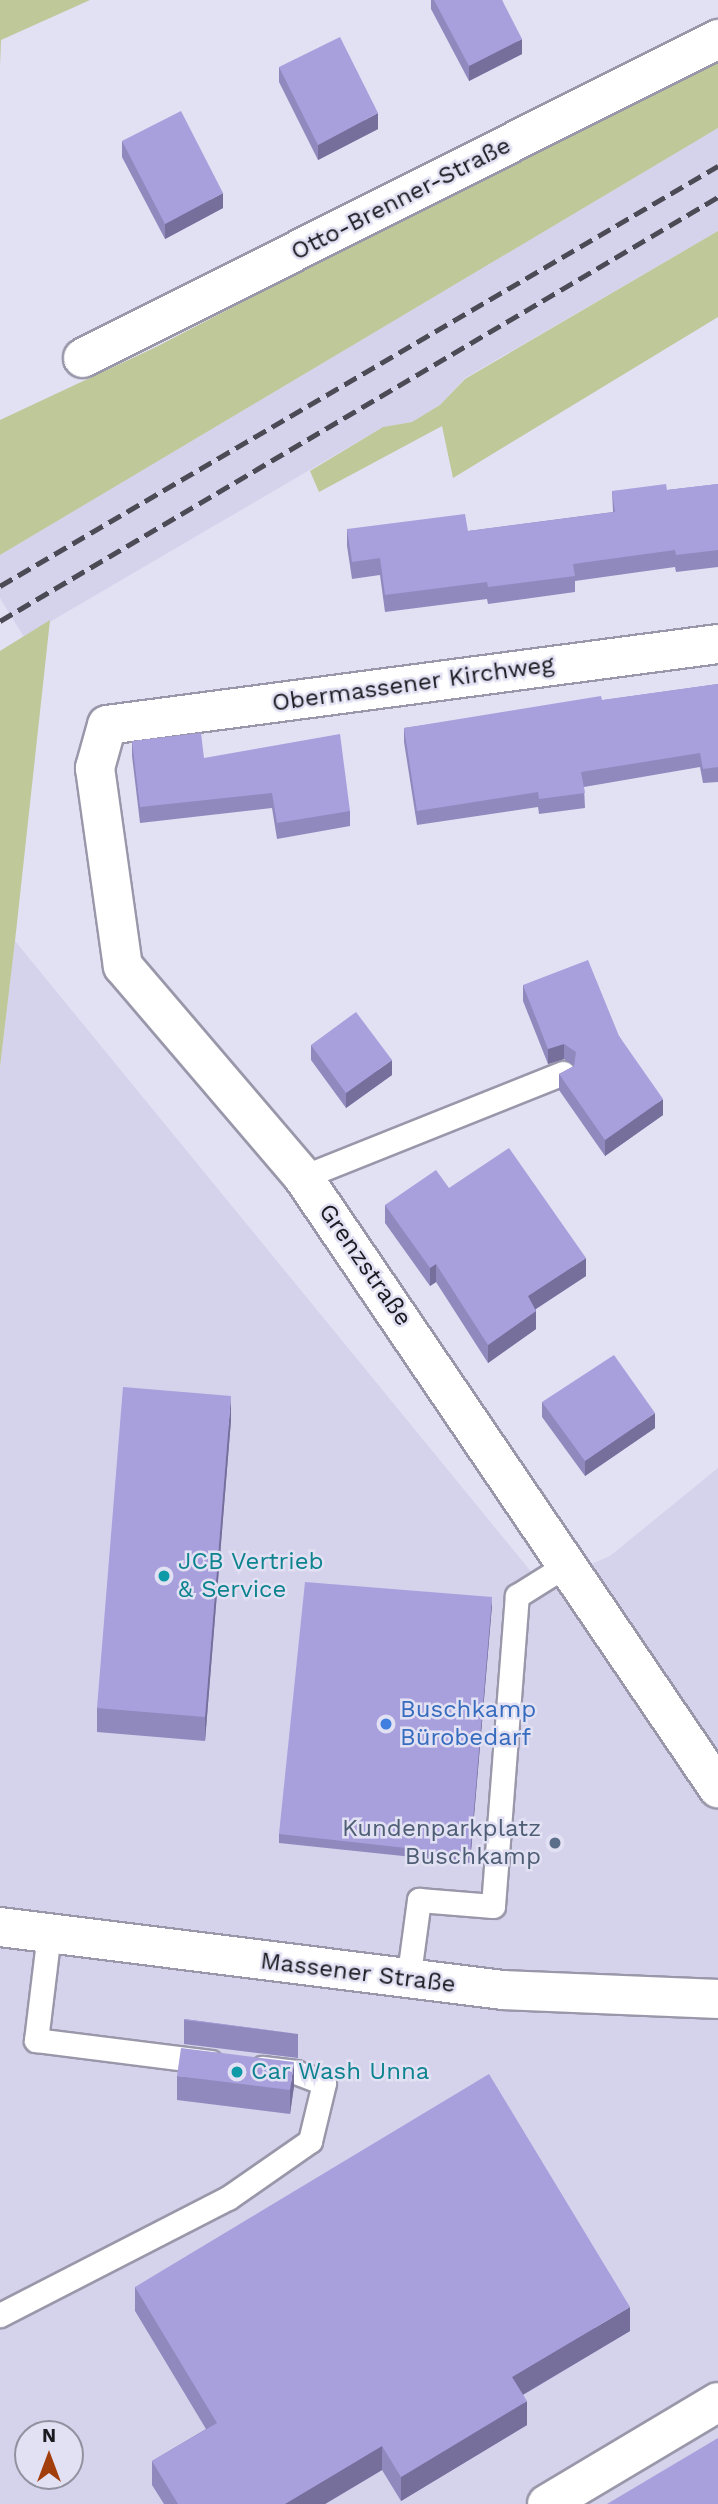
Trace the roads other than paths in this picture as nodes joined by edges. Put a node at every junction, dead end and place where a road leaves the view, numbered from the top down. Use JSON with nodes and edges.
{"nodes":[{"id":1,"x":718,"y":39,"type":"edge"},
{"id":2,"x":83,"y":358,"type":"dead end"},
{"id":3,"x":718,"y":644,"type":"edge"},
{"id":4,"x":107,"y":725,"type":"joint"},
{"id":5,"x":563,"y":1073,"type":"edge"},
{"id":6,"x":303,"y":1177,"type":"junction"},
{"id":7,"x":568,"y":1564,"type":"junction"},
{"id":8,"x":718,"y":1788,"type":"edge"},
{"id":9,"x":0,"y":1927,"type":"edge"},
{"id":10,"x":49,"y":1933,"type":"junction"},
{"id":11,"x":408,"y":1981,"type":"junction"},
{"id":12,"x":718,"y":1999,"type":"edge"},
{"id":13,"x":0,"y":2315,"type":"edge"},
{"id":14,"x":718,"y":2402,"type":"edge"},
{"id":15,"x":547,"y":2504,"type":"edge"}],
"edges":[{"from":1,"to":2,"type":"street","name":"Otto-Brenner-Straße"},
{"from":3,"to":4,"type":"street","name":"Obermassener Kirchweg"},
{"from":4,"to":6,"type":"street","name":"Grenzstraße"},
{"from":5,"to":6,"type":"lane"},
{"from":6,"to":7,"type":"street","name":"Grenzstraße"},
{"from":7,"to":8,"type":"street","name":"Grenzstraße"},
{"from":7,"to":11,"type":"lane"},
{"from":9,"to":10,"type":"street","name":"Massener Straße"},
{"from":10,"to":11,"type":"street","name":"Massener Straße"},
{"from":10,"to":13,"type":"lane"},
{"from":11,"to":12,"type":"street","name":"Massener Straße"},
{"from":14,"to":15,"type":"street"}]}
